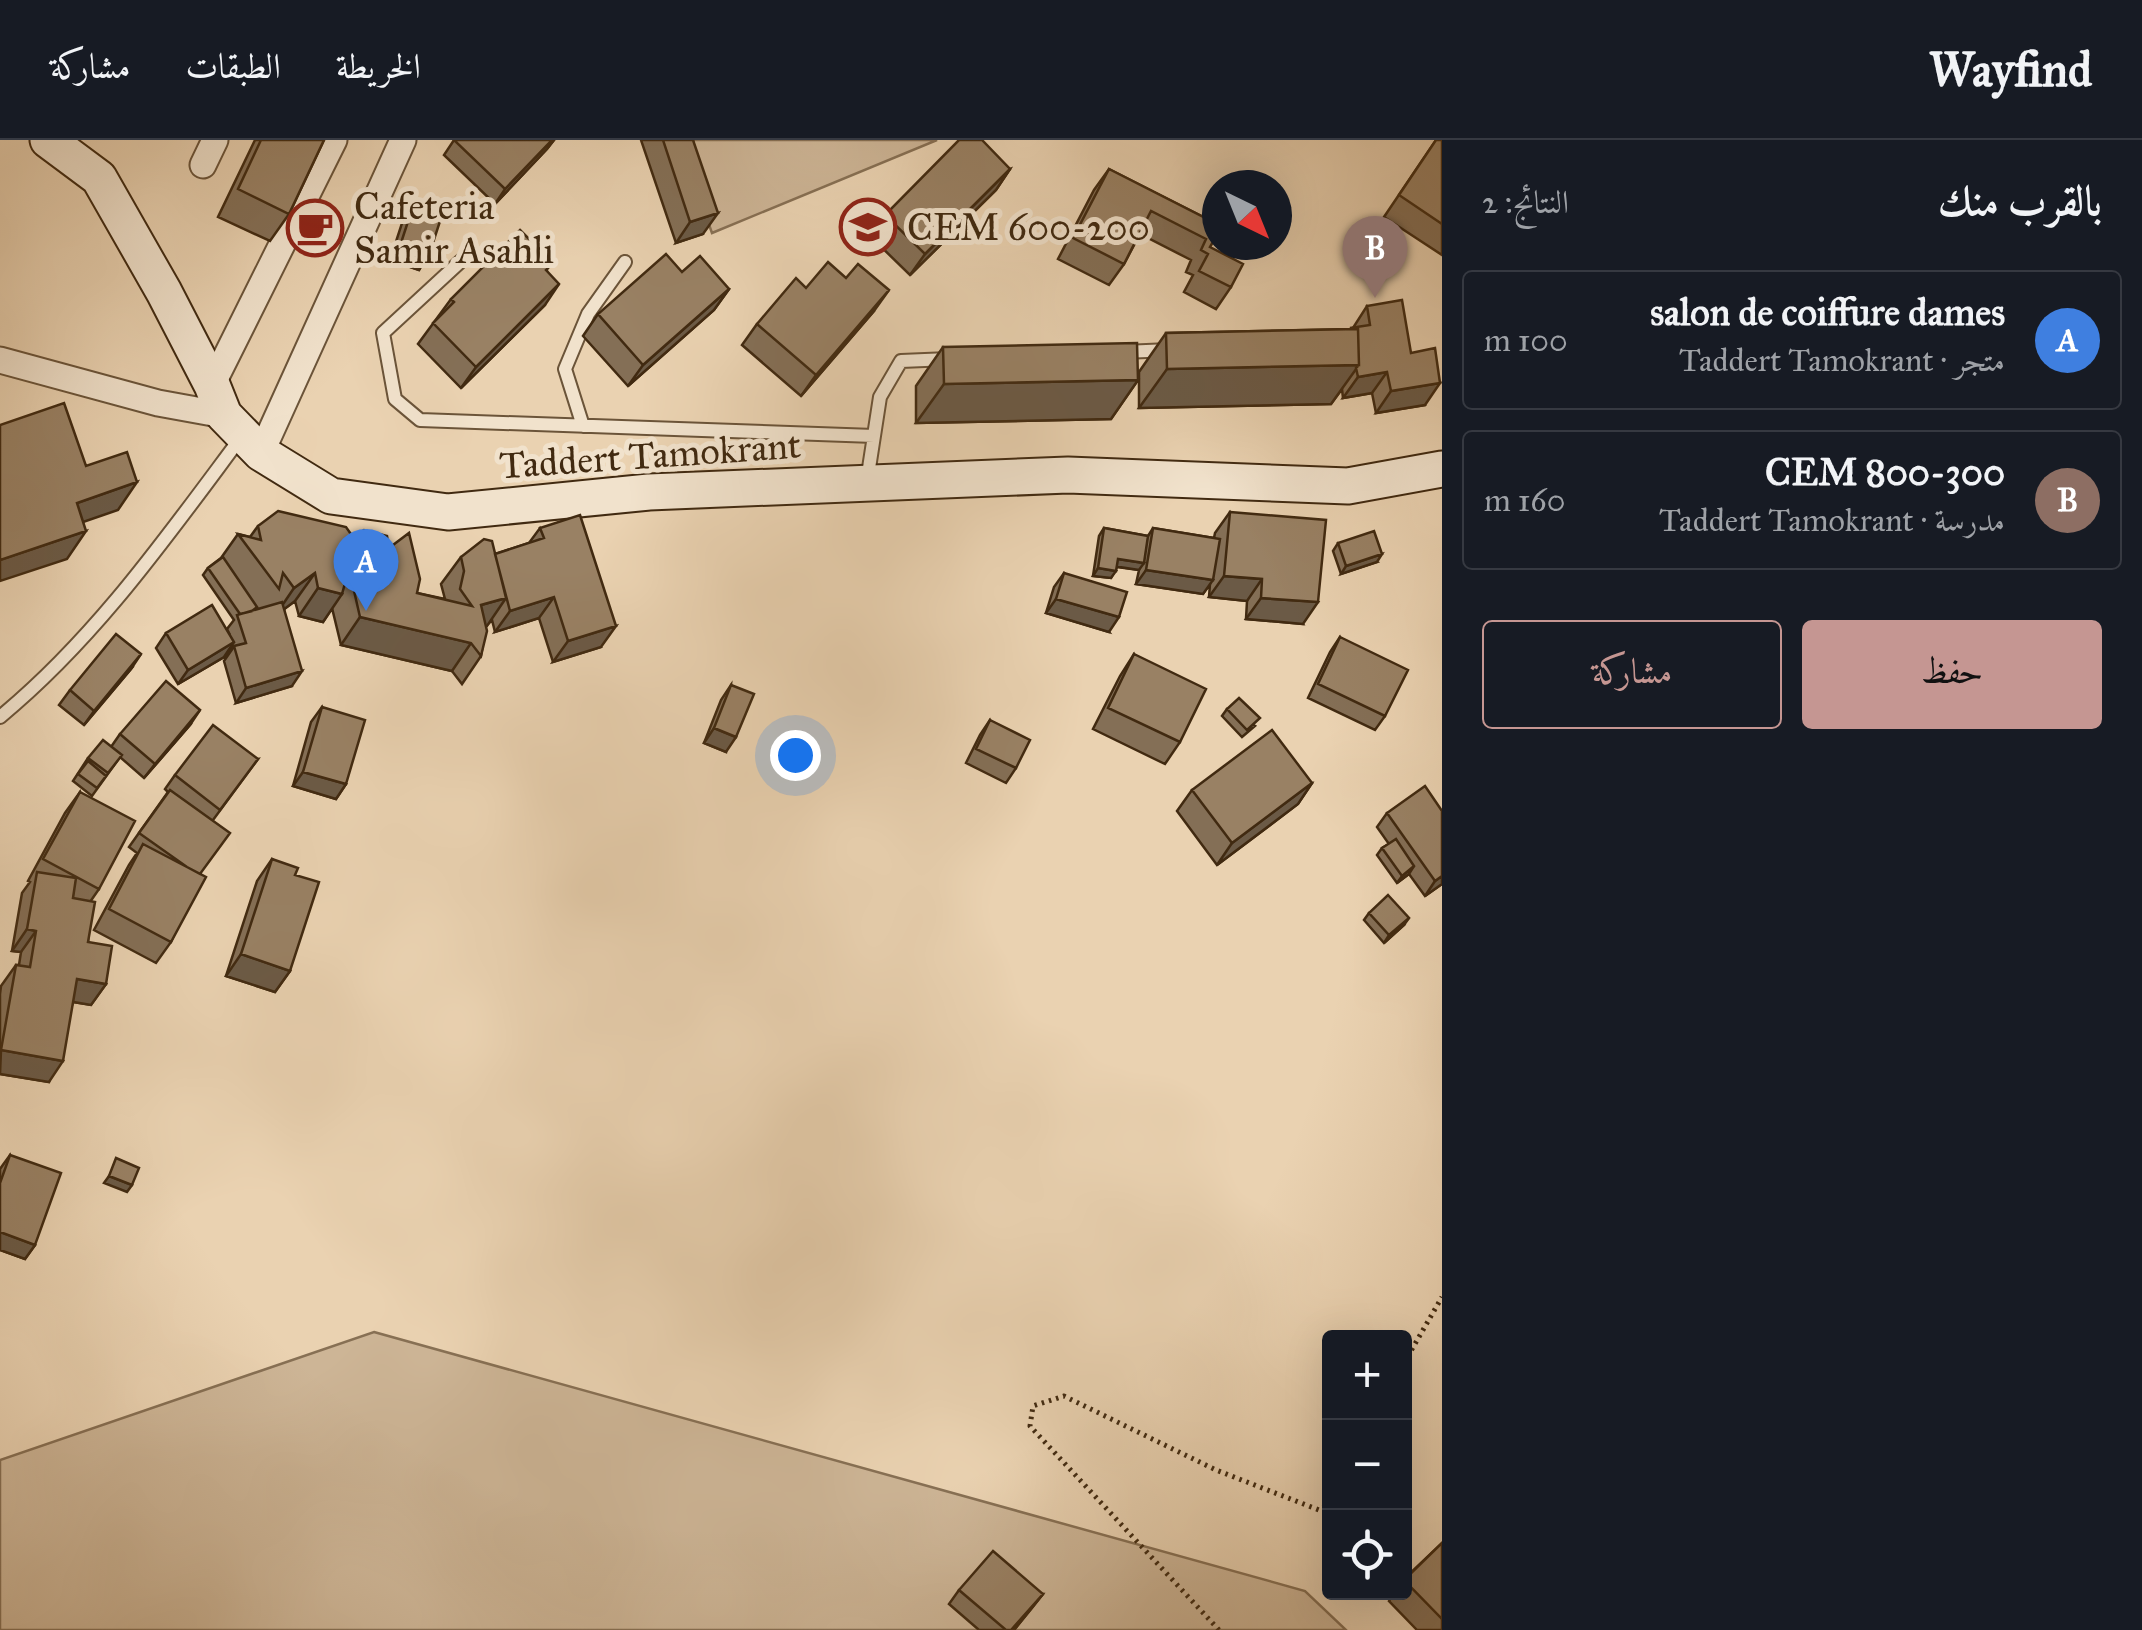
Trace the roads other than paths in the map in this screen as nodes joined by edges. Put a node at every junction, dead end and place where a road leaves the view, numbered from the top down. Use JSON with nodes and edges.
{"nodes":[{"id":1,"x":48,"y":140,"type":"edge"},
{"id":2,"x":215,"y":140,"type":"edge"},
{"id":3,"x":334,"y":140,"type":"edge"},
{"id":4,"x":403,"y":140,"type":"edge"},
{"id":5,"x":203,"y":165,"type":"dead end"},
{"id":6,"x":462,"y":260,"type":"dead end"},
{"id":7,"x":625,"y":262,"type":"dead end"},
{"id":8,"x":1177,"y":350,"type":"edge"},
{"id":9,"x":1118,"y":352,"type":"edge"},
{"id":10,"x":960,"y":358,"type":"edge"},
{"id":11,"x":0,"y":360,"type":"edge"},
{"id":12,"x":235,"y":422,"type":"junction"},
{"id":13,"x":582,"y":426,"type":"junction"},
{"id":14,"x":874,"y":436,"type":"junction"},
{"id":15,"x":1442,"y":469,"type":"edge"},
{"id":16,"x":867,"y":483,"type":"junction"},
{"id":17,"x":0,"y":717,"type":"edge"}],
"edges":[{"from":1,"to":12,"type":"main road","name":"Taddert Tamokrant"},
{"from":2,"to":5,"type":"street"},
{"from":3,"to":12,"type":"street"},
{"from":4,"to":12,"type":"street"},
{"from":6,"to":13,"type":"lane"},
{"from":7,"to":13,"type":"lane"},
{"from":8,"to":9,"type":"lane"},
{"from":10,"to":14,"type":"lane"},
{"from":11,"to":12,"type":"street"},
{"from":12,"to":16,"type":"main road","name":"Taddert Tamokrant"},
{"from":12,"to":17,"type":"lane"},
{"from":13,"to":14,"type":"lane"},
{"from":14,"to":16,"type":"lane"},
{"from":15,"to":16,"type":"main road","name":"Taddert Tamokrant"}]}
